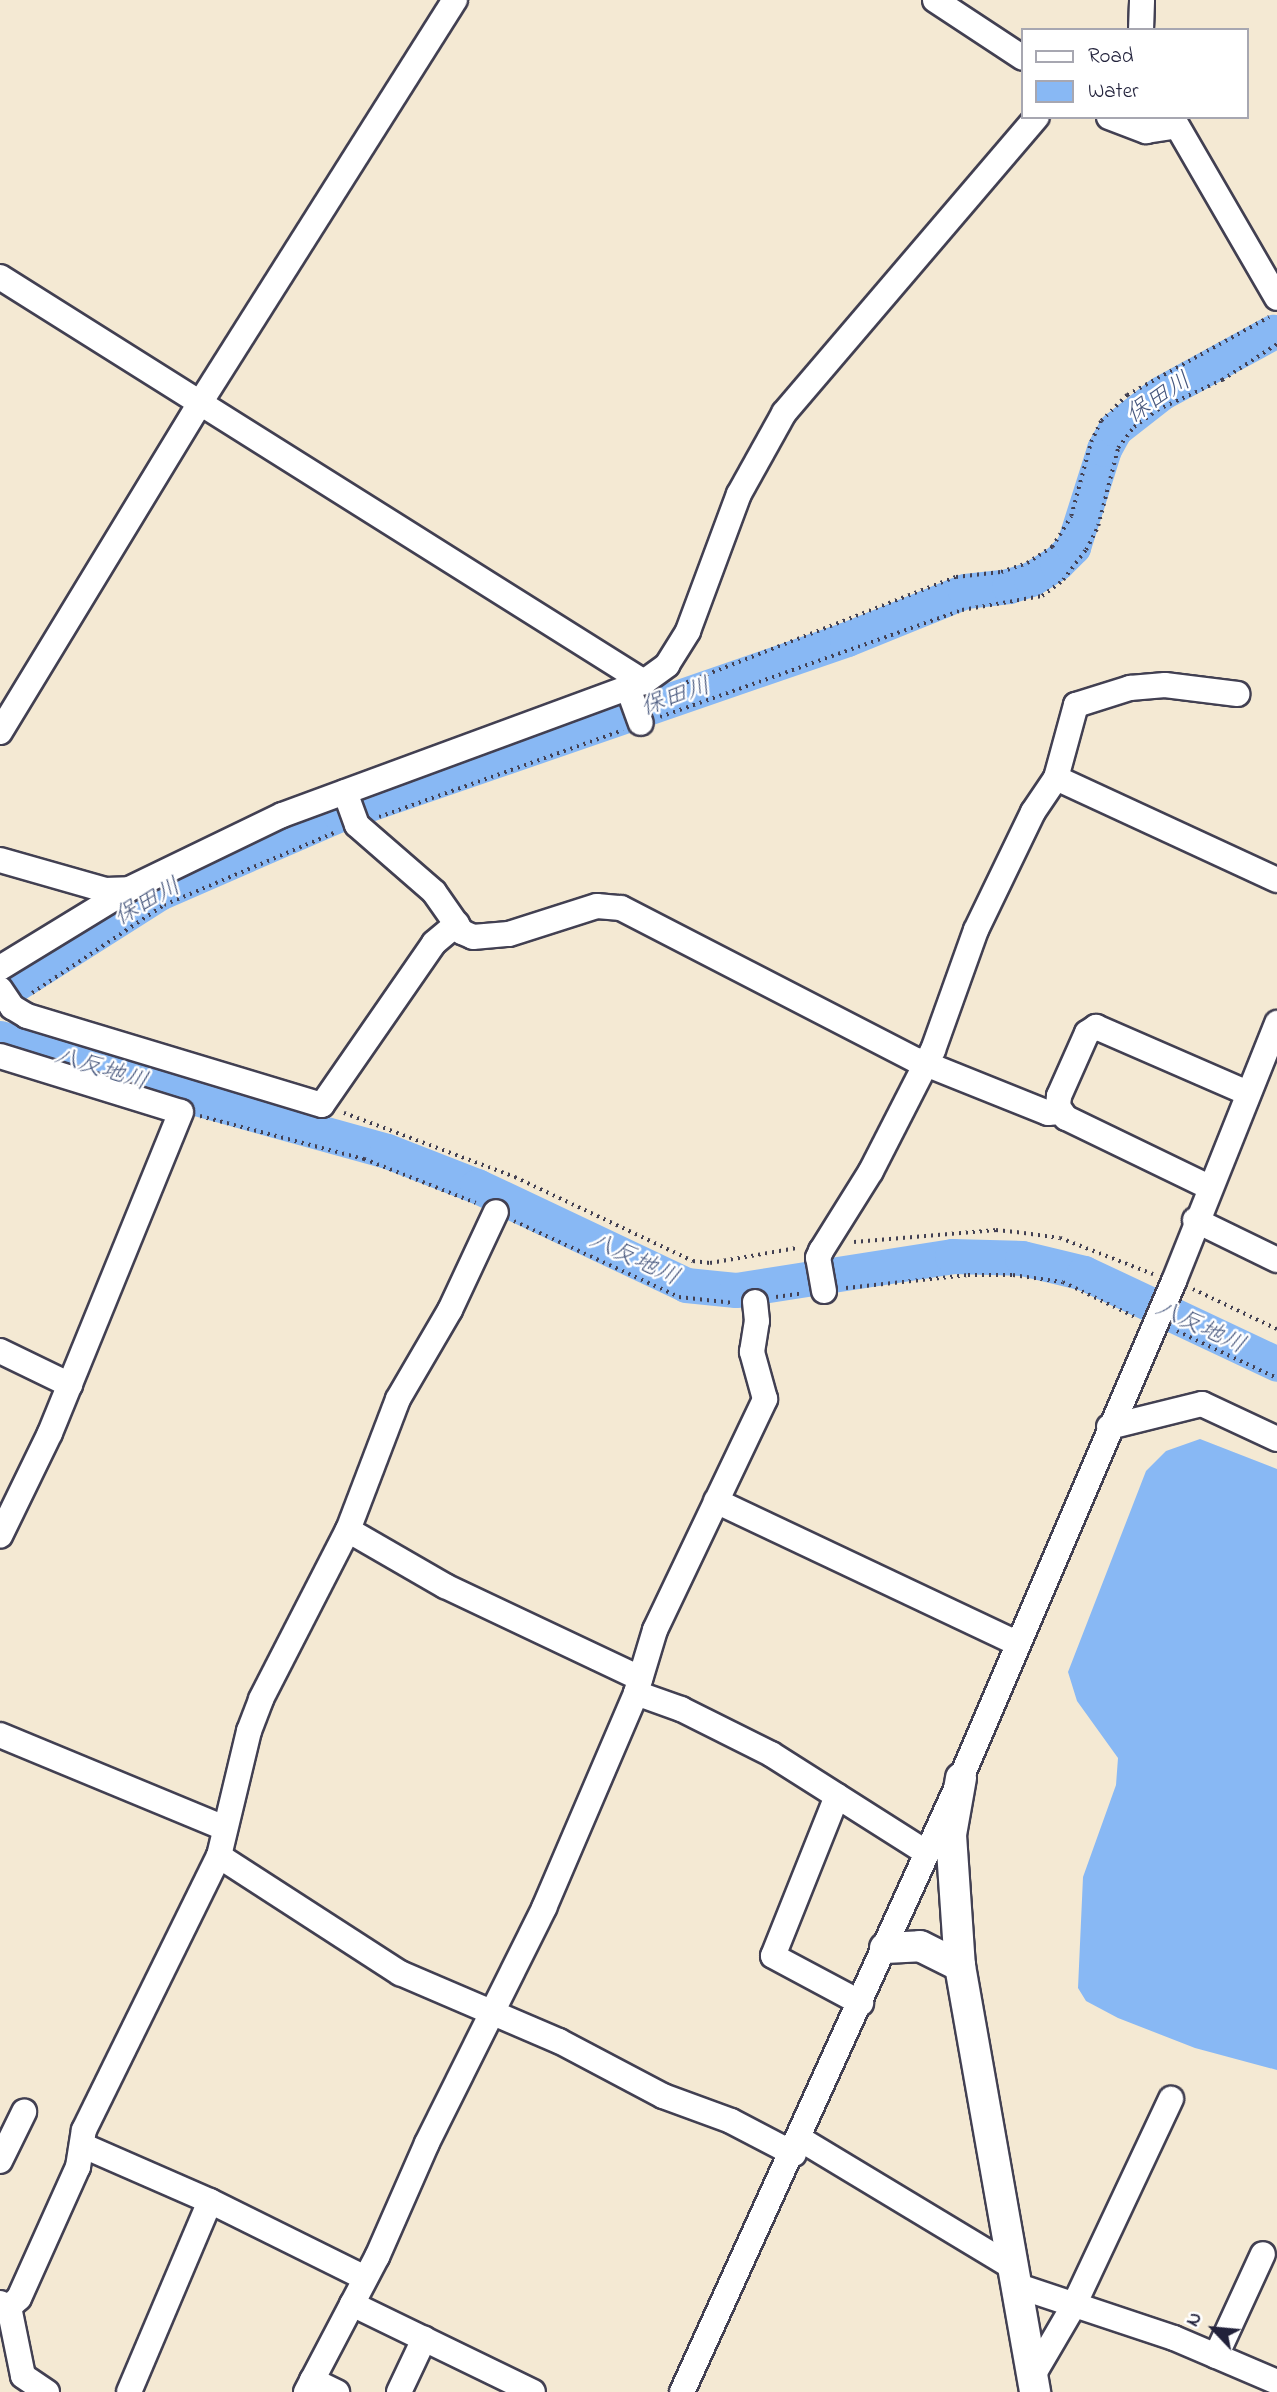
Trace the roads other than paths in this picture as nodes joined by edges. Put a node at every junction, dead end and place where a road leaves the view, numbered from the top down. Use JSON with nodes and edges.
{"nodes":[{"id":1,"x":455,"y":0,"type":"edge"},
{"id":2,"x":935,"y":0,"type":"edge"},
{"id":3,"x":1142,"y":0,"type":"edge"},
{"id":4,"x":1141,"y":28,"type":"edge"},
{"id":5,"x":1021,"y":57,"type":"edge"},
{"id":6,"x":1035,"y":119,"type":"edge"},
{"id":7,"x":1114,"y":119,"type":"edge"},
{"id":8,"x":1174,"y":122,"type":"edge"},
{"id":9,"x":0,"y":277,"type":"edge"},
{"id":10,"x":1277,"y":299,"type":"edge"},
{"id":11,"x":200,"y":403,"type":"junction"},
{"id":12,"x":1237,"y":694,"type":"dead end"},
{"id":13,"x":638,"y":704,"type":"junction"},
{"id":14,"x":0,"y":732,"type":"edge"},
{"id":15,"x":1056,"y":778,"type":"junction"},
{"id":16,"x":350,"y":809,"type":"junction"},
{"id":17,"x":0,"y":860,"type":"edge"},
{"id":18,"x":1277,"y":880,"type":"edge"},
{"id":19,"x":129,"y":889,"type":"junction"},
{"id":20,"x":457,"y":924,"type":"junction"},
{"id":21,"x":0,"y":968,"type":"edge"},
{"id":22,"x":6,"y":998,"type":"edge"},
{"id":23,"x":1277,"y":1023,"type":"edge"},
{"id":24,"x":0,"y":1056,"type":"edge"},
{"id":25,"x":925,"y":1062,"type":"junction"},
{"id":26,"x":1248,"y":1093,"type":"junction"},
{"id":27,"x":1060,"y":1112,"type":"junction"},
{"id":28,"x":1209,"y":1187,"type":"junction"},
{"id":29,"x":496,"y":1212,"type":"road end"},
{"id":30,"x":1195,"y":1220,"type":"junction"},
{"id":31,"x":1277,"y":1260,"type":"edge"},
{"id":32,"x":823,"y":1271,"type":"road end"},
{"id":33,"x":755,"y":1301,"type":"road end"},
{"id":34,"x":0,"y":1351,"type":"edge"},
{"id":35,"x":70,"y":1385,"type":"junction"},
{"id":36,"x":1109,"y":1427,"type":"junction"},
{"id":37,"x":1277,"y":1439,"type":"edge"},
{"id":38,"x":716,"y":1501,"type":"junction"},
{"id":39,"x":348,"y":1530,"type":"junction"},
{"id":40,"x":0,"y":1536,"type":"edge"},
{"id":41,"x":1017,"y":1643,"type":"junction"},
{"id":42,"x":638,"y":1685,"type":"junction"},
{"id":43,"x":0,"y":1735,"type":"edge"},
{"id":44,"x":961,"y":1778,"type":"junction"},
{"id":45,"x":836,"y":1796,"type":"junction"},
{"id":46,"x":225,"y":1828,"type":"junction"},
{"id":47,"x":928,"y":1853,"type":"junction"},
{"id":48,"x":219,"y":1856,"type":"junction"},
{"id":49,"x":886,"y":1948,"type":"junction"},
{"id":50,"x":960,"y":1966,"type":"junction"},
{"id":51,"x":861,"y":2003,"type":"junction"},
{"id":52,"x":491,"y":2014,"type":"junction"},
{"id":53,"x":1171,"y":2099,"type":"dead end"},
{"id":54,"x":24,"y":2112,"type":"dead end"},
{"id":55,"x":84,"y":2146,"type":"junction"},
{"id":56,"x":797,"y":2147,"type":"junction"},
{"id":57,"x":0,"y":2161,"type":"edge"},
{"id":58,"x":210,"y":2201,"type":"junction"},
{"id":59,"x":1263,"y":2254,"type":"dead end"},
{"id":60,"x":1016,"y":2277,"type":"junction"},
{"id":61,"x":365,"y":2278,"type":"junction"},
{"id":62,"x":352,"y":2304,"type":"junction"},
{"id":63,"x":4,"y":2305,"type":"edge"},
{"id":64,"x":1074,"y":2305,"type":"junction"},
{"id":65,"x":424,"y":2339,"type":"junction"},
{"id":66,"x":1216,"y":2356,"type":"junction"},
{"id":67,"x":1277,"y":2382,"type":"edge"},
{"id":68,"x":1034,"y":2384,"type":"edge"},
{"id":69,"x":309,"y":2386,"type":"edge"},
{"id":70,"x":47,"y":2392,"type":"edge"},
{"id":71,"x":129,"y":2392,"type":"edge"},
{"id":72,"x":337,"y":2392,"type":"edge"},
{"id":73,"x":399,"y":2392,"type":"edge"},
{"id":74,"x":533,"y":2392,"type":"edge"},
{"id":75,"x":682,"y":2392,"type":"edge"}],
"edges":[{"from":1,"to":11,"type":"street"},
{"from":2,"to":5,"type":"street"},
{"from":3,"to":4,"type":"street"},
{"from":6,"to":13,"type":"street"},
{"from":7,"to":8,"type":"street"},
{"from":8,"to":10,"type":"street"},
{"from":9,"to":11,"type":"street"},
{"from":11,"to":13,"type":"street"},
{"from":11,"to":14,"type":"street"},
{"from":12,"to":15,"type":"street"},
{"from":13,"to":16,"type":"street"},
{"from":15,"to":18,"type":"street"},
{"from":15,"to":25,"type":"street"},
{"from":16,"to":19,"type":"street"},
{"from":16,"to":20,"type":"street"},
{"from":17,"to":19,"type":"street"},
{"from":19,"to":21,"type":"street"},
{"from":20,"to":22,"type":"street"},
{"from":20,"to":25,"type":"street"},
{"from":23,"to":26,"type":"street"},
{"from":24,"to":35,"type":"street"},
{"from":25,"to":27,"type":"street"},
{"from":25,"to":32,"type":"street"},
{"from":26,"to":27,"type":"street"},
{"from":26,"to":28,"type":"street"},
{"from":27,"to":28,"type":"street"},
{"from":28,"to":30,"type":"street"},
{"from":29,"to":39,"type":"street"},
{"from":30,"to":31,"type":"street"},
{"from":30,"to":36,"type":"street"},
{"from":33,"to":38,"type":"street"},
{"from":34,"to":35,"type":"street"},
{"from":35,"to":40,"type":"street"},
{"from":36,"to":37,"type":"street"},
{"from":36,"to":41,"type":"street"},
{"from":38,"to":41,"type":"street"},
{"from":38,"to":42,"type":"street"},
{"from":39,"to":42,"type":"street"},
{"from":39,"to":46,"type":"street"},
{"from":41,"to":44,"type":"street"},
{"from":42,"to":45,"type":"street"},
{"from":42,"to":52,"type":"street"},
{"from":43,"to":46,"type":"street"},
{"from":44,"to":47,"type":"street"},
{"from":44,"to":50,"type":"street"},
{"from":45,"to":47,"type":"street"},
{"from":45,"to":51,"type":"street"},
{"from":46,"to":48,"type":"street"},
{"from":47,"to":49,"type":"street"},
{"from":48,"to":52,"type":"street"},
{"from":48,"to":55,"type":"street"},
{"from":49,"to":50,"type":"street"},
{"from":49,"to":51,"type":"street"},
{"from":50,"to":60,"type":"street"},
{"from":51,"to":56,"type":"street"},
{"from":52,"to":56,"type":"street"},
{"from":52,"to":61,"type":"street"},
{"from":53,"to":64,"type":"street"},
{"from":54,"to":57,"type":"street"},
{"from":55,"to":58,"type":"street"},
{"from":55,"to":63,"type":"street"},
{"from":56,"to":60,"type":"street"},
{"from":56,"to":75,"type":"street"},
{"from":58,"to":61,"type":"street"},
{"from":58,"to":71,"type":"street"},
{"from":59,"to":66,"type":"street"},
{"from":60,"to":64,"type":"street"},
{"from":60,"to":68,"type":"street"},
{"from":61,"to":62,"type":"street"},
{"from":62,"to":65,"type":"street"},
{"from":62,"to":69,"type":"street"},
{"from":63,"to":70,"type":"street"},
{"from":64,"to":66,"type":"street"},
{"from":64,"to":68,"type":"street"},
{"from":65,"to":73,"type":"street"},
{"from":65,"to":74,"type":"street"},
{"from":66,"to":67,"type":"street"},
{"from":69,"to":72,"type":"street"}]}
